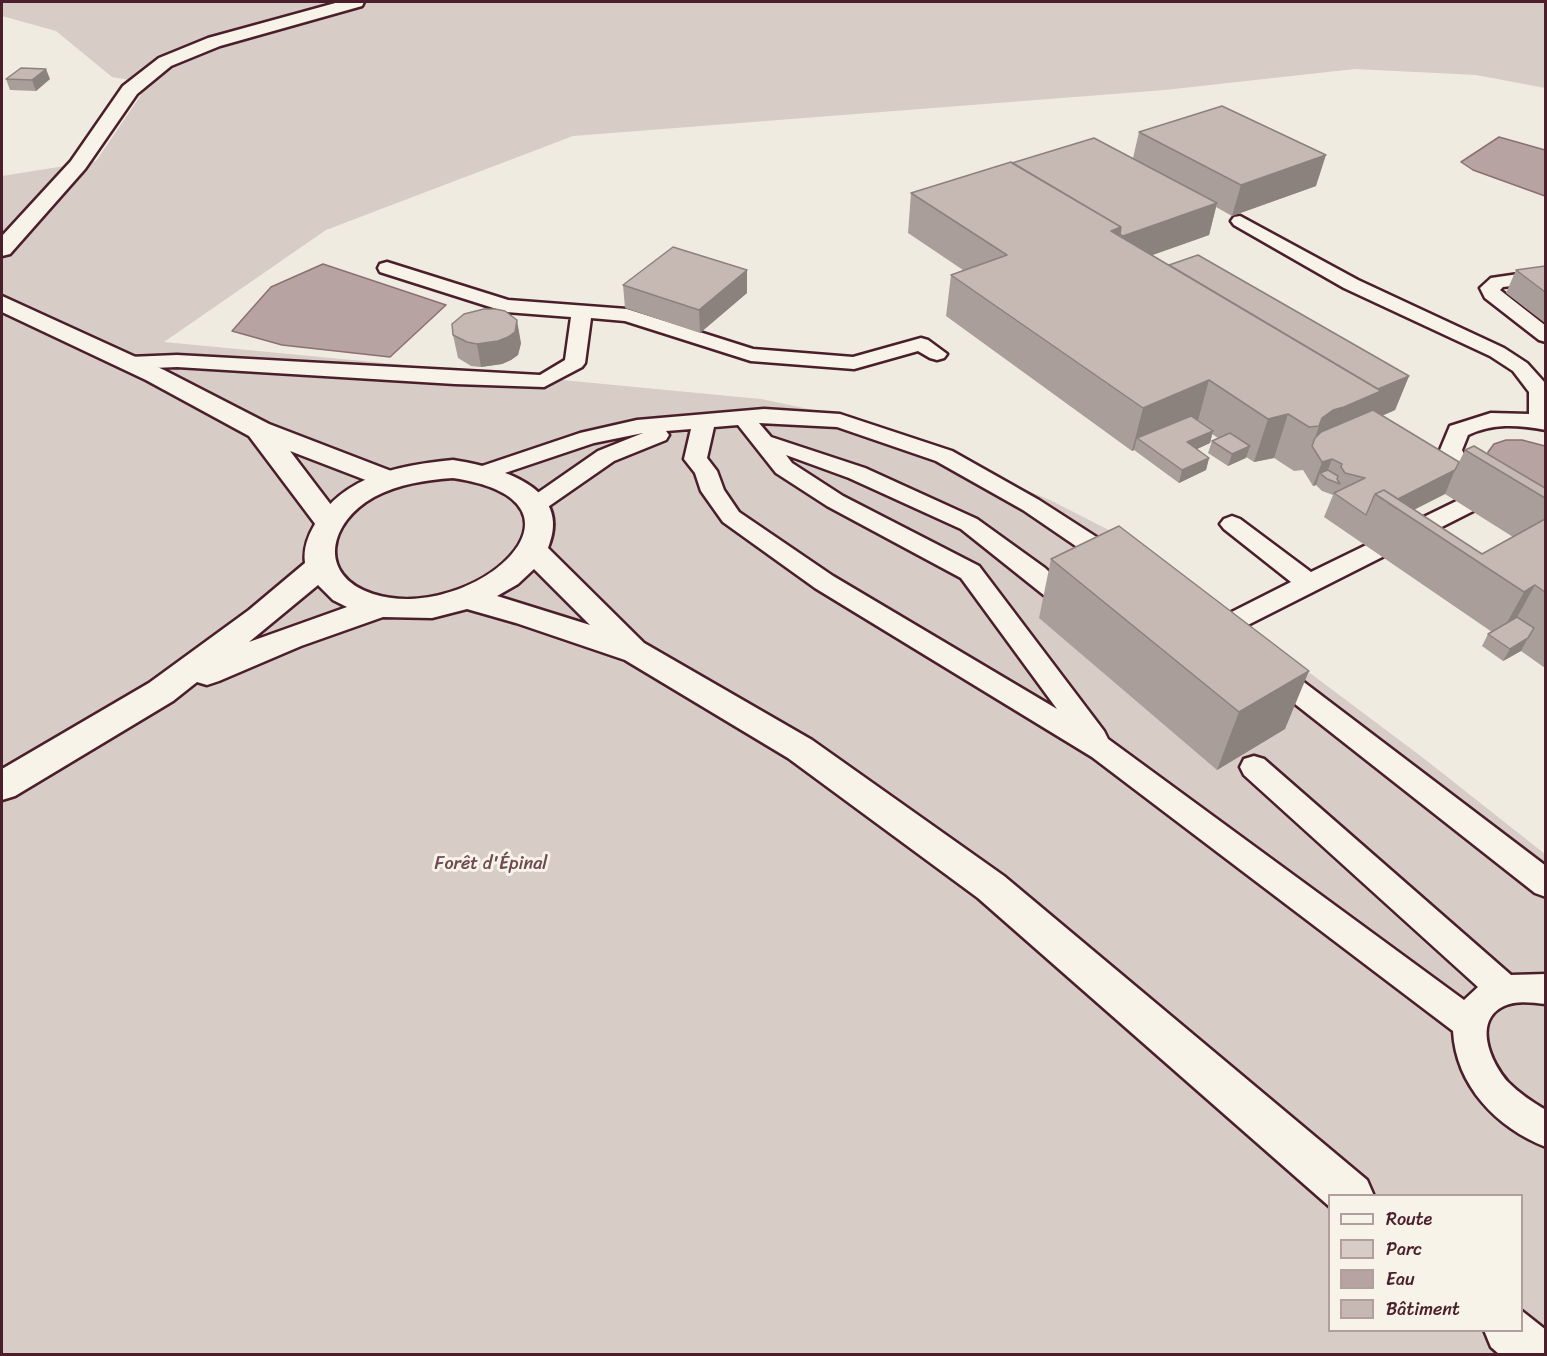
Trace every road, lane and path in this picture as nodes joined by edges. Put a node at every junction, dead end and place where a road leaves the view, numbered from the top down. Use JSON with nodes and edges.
{"nodes":[{"id":1,"x":356,"y":2,"type":"edge"},
{"id":2,"x":1240,"y":221,"type":"dead end"},
{"id":3,"x":2,"y":249,"type":"edge"},
{"id":4,"x":387,"y":268,"type":"dead end"},
{"id":5,"x":1545,"y":276,"type":"edge"},
{"id":6,"x":2,"y":303,"type":"edge"},
{"id":7,"x":582,"y":311,"type":"junction"},
{"id":8,"x":1545,"y":336,"type":"edge"},
{"id":9,"x":937,"y":354,"type":"dead end"},
{"id":10,"x":129,"y":363,"type":"junction"},
{"id":11,"x":744,"y":418,"type":"junction"},
{"id":12,"x":697,"y":422,"type":"junction"},
{"id":13,"x":1543,"y":424,"type":"edge"},
{"id":14,"x":259,"y":430,"type":"junction"},
{"id":15,"x":765,"y":442,"type":"junction"},
{"id":16,"x":484,"y":473,"type":"junction"},
{"id":17,"x":389,"y":480,"type":"junction"},
{"id":18,"x":1491,"y":493,"type":"junction"},
{"id":19,"x":534,"y":506,"type":"junction"},
{"id":20,"x":1545,"y":511,"type":"edge"},
{"id":21,"x":329,"y":522,"type":"junction"},
{"id":22,"x":1232,"y":524,"type":"dead end"},
{"id":23,"x":533,"y":550,"type":"junction"},
{"id":24,"x":321,"y":566,"type":"junction"},
{"id":25,"x":1139,"y":577,"type":"edge"},
{"id":26,"x":1310,"y":584,"type":"junction"},
{"id":27,"x":1059,"y":594,"type":"edge"},
{"id":28,"x":467,"y":599,"type":"junction"},
{"id":29,"x":383,"y":606,"type":"junction"},
{"id":30,"x":636,"y":652,"type":"junction"},
{"id":31,"x":161,"y":692,"type":"junction"},
{"id":32,"x":1102,"y":749,"type":"junction"},
{"id":33,"x":1254,"y":767,"type":"dead end"},
{"id":34,"x":2,"y":786,"type":"edge"},
{"id":35,"x":1545,"y":884,"type":"edge"},
{"id":36,"x":1503,"y":989,"type":"junction"},
{"id":37,"x":1545,"y":989,"type":"edge"},
{"id":38,"x":1471,"y":1025,"type":"junction"},
{"id":39,"x":1545,"y":1130,"type":"edge"},
{"id":40,"x":1349,"y":1194,"type":"edge"},
{"id":41,"x":1510,"y":1332,"type":"edge"},
{"id":42,"x":1536,"y":1354,"type":"edge"}],
"edges":[{"from":1,"to":3,"type":"main road"},
{"from":2,"to":13,"type":"lane"},
{"from":4,"to":7,"type":"lane"},
{"from":5,"to":8,"type":"lane"},
{"from":6,"to":10,"type":"main road"},
{"from":7,"to":9,"type":"lane"},
{"from":7,"to":10,"type":"lane"},
{"from":10,"to":14,"type":"main road"},
{"from":11,"to":12,"type":"lane"},
{"from":11,"to":15,"type":"lane"},
{"from":11,"to":25,"type":"lane"},
{"from":12,"to":16,"type":"lane"},
{"from":12,"to":19,"type":"lane"},
{"from":12,"to":32,"type":"lane"},
{"from":13,"to":18,"type":"lane"},
{"from":14,"to":17,"type":"main road"},
{"from":14,"to":21,"type":"main road"},
{"from":15,"to":27,"type":"lane"},
{"from":15,"to":32,"type":"lane"},
{"from":16,"to":17,"type":"main road"},
{"from":16,"to":19,"type":"main road"},
{"from":17,"to":21,"type":"main road"},
{"from":18,"to":20,"type":"lane"},
{"from":18,"to":26,"type":"lane"},
{"from":19,"to":23,"type":"main road"},
{"from":21,"to":24,"type":"main road"},
{"from":22,"to":26,"type":"lane"},
{"from":23,"to":28,"type":"main road"},
{"from":23,"to":30,"type":"main road"},
{"from":24,"to":29,"type":"main road"},
{"from":24,"to":31,"type":"main road"},
{"from":26,"to":35,"type":"lane"},
{"from":28,"to":29,"type":"main road"},
{"from":28,"to":30,"type":"main road"},
{"from":29,"to":31,"type":"main road"},
{"from":30,"to":40,"type":"main road"},
{"from":31,"to":34,"type":"main road"},
{"from":32,"to":38,"type":"lane"},
{"from":33,"to":36,"type":"lane"},
{"from":36,"to":37,"type":"lane"},
{"from":36,"to":38,"type":"lane"},
{"from":38,"to":39,"type":"lane"},
{"from":41,"to":42,"type":"main road"}]}
